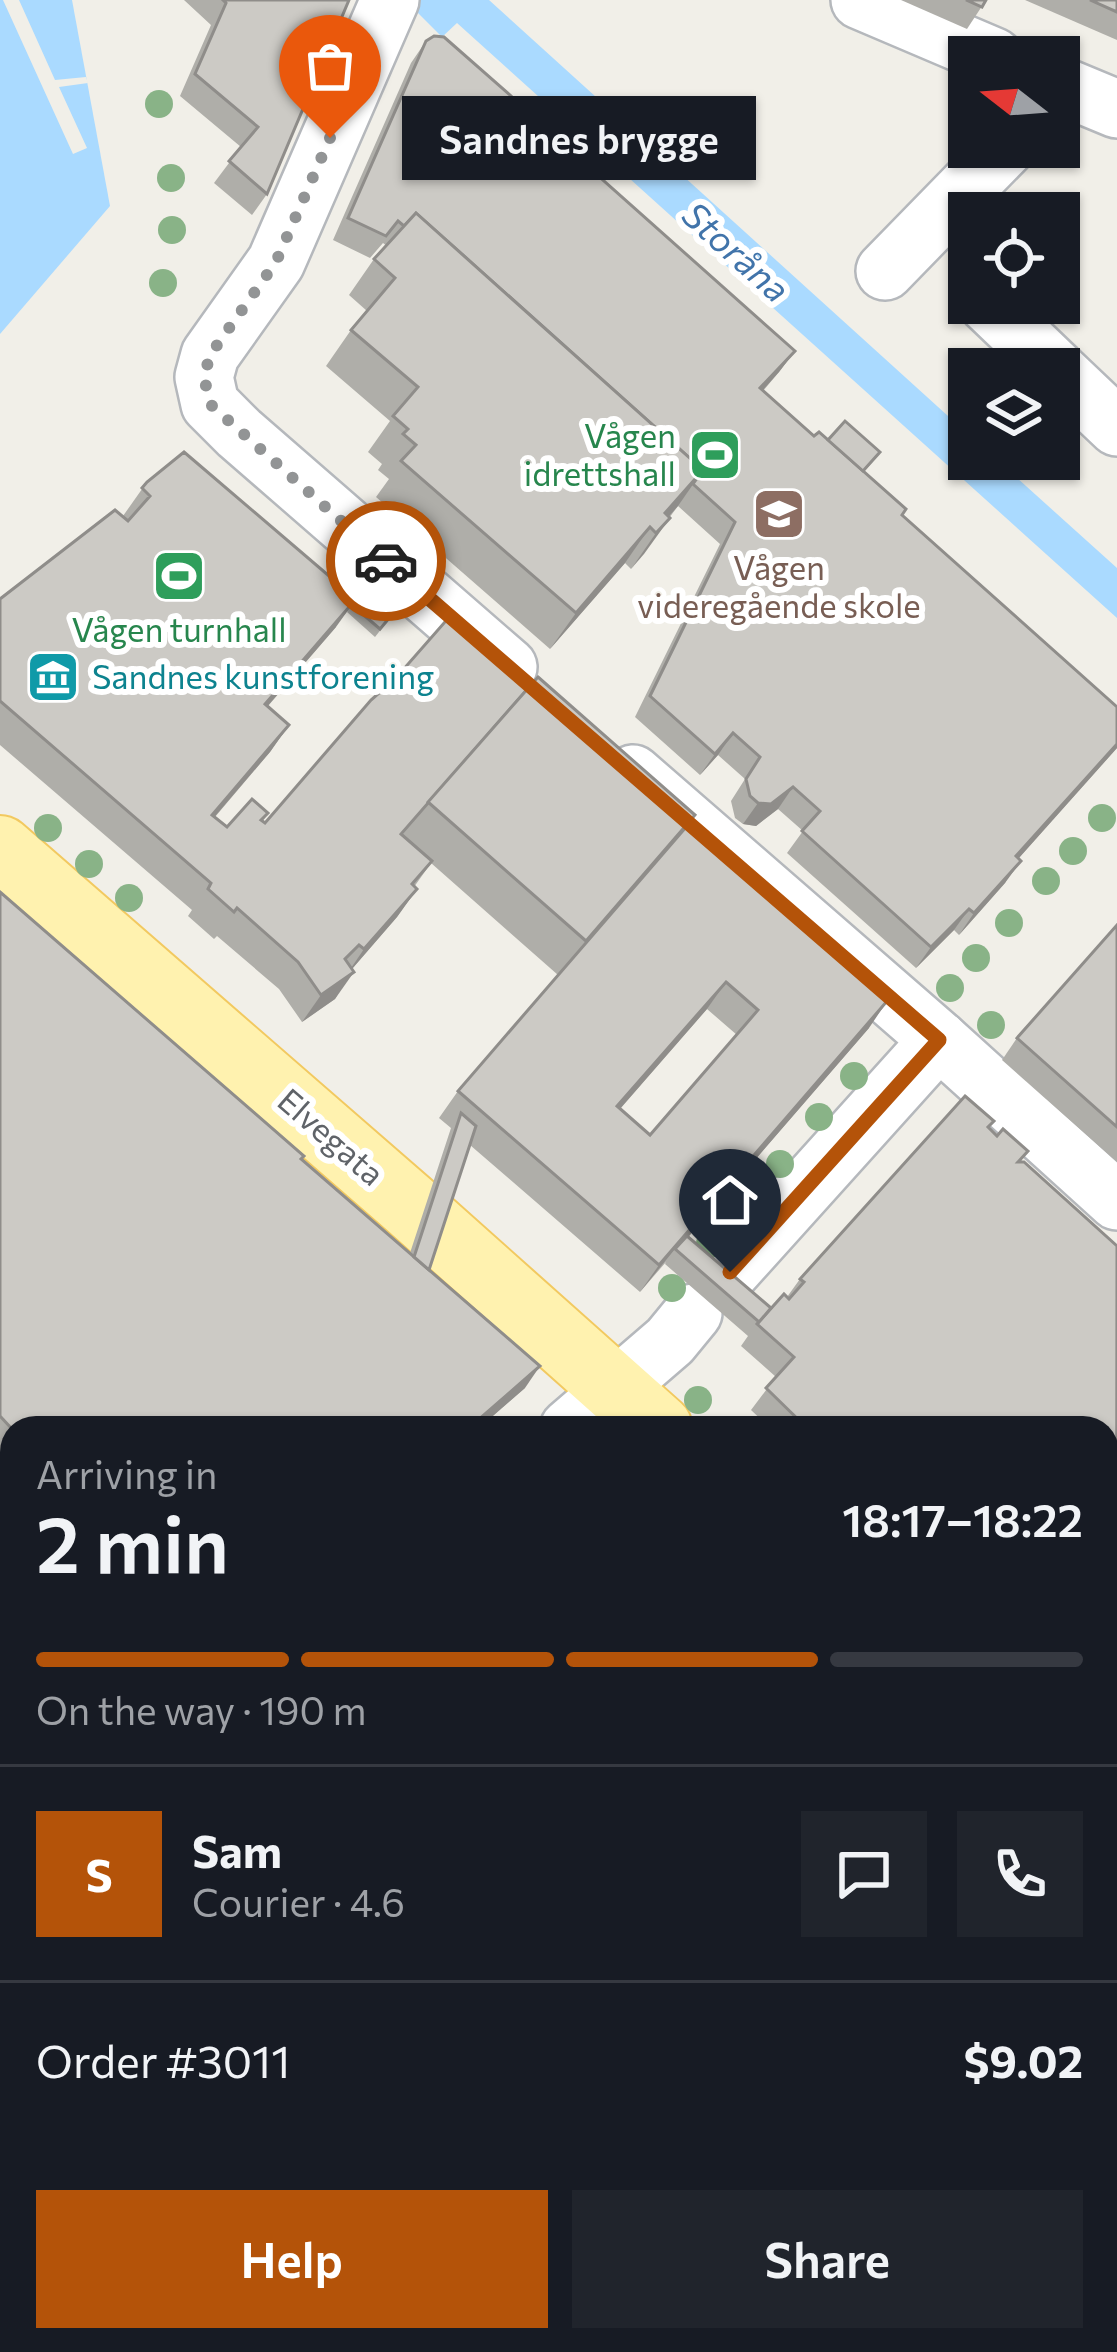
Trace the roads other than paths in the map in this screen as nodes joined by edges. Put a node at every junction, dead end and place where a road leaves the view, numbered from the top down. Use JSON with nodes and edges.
{"nodes":[{"id":1,"x":390,"y":0,"type":"edge"},
{"id":2,"x":860,"y":0,"type":"edge"},
{"id":3,"x":948,"y":37,"type":"edge"},
{"id":4,"x":1080,"y":96,"type":"edge"},
{"id":5,"x":1117,"y":110,"type":"edge"},
{"id":6,"x":986,"y":168,"type":"edge"},
{"id":7,"x":962,"y":192,"type":"edge"},
{"id":8,"x":948,"y":207,"type":"edge"},
{"id":9,"x":948,"y":276,"type":"edge"},
{"id":10,"x":1009,"y":324,"type":"edge"},
{"id":11,"x":1035,"y":348,"type":"edge"},
{"id":12,"x":1080,"y":391,"type":"edge"},
{"id":13,"x":1117,"y":427,"type":"edge"},
{"id":14,"x":542,"y":696,"type":"edge"},
{"id":15,"x":595,"y":742,"type":"edge"},
{"id":16,"x":0,"y":849,"type":"edge"},
{"id":17,"x":939,"y":1040,"type":"junction"},
{"id":18,"x":1117,"y":1201,"type":"edge"},
{"id":19,"x":614,"y":1416,"type":"edge"}],
"edges":[{"from":1,"to":14,"type":"street"},
{"from":2,"to":3,"type":"street"},
{"from":4,"to":5,"type":"street"},
{"from":6,"to":7,"type":"street"},
{"from":8,"to":9,"type":"street"},
{"from":10,"to":11,"type":"street"},
{"from":12,"to":13,"type":"street"},
{"from":15,"to":17,"type":"street"},
{"from":16,"to":19,"type":"main road","name":"Elvegata"},
{"from":17,"to":18,"type":"street"},
{"from":17,"to":19,"type":"street"}]}
